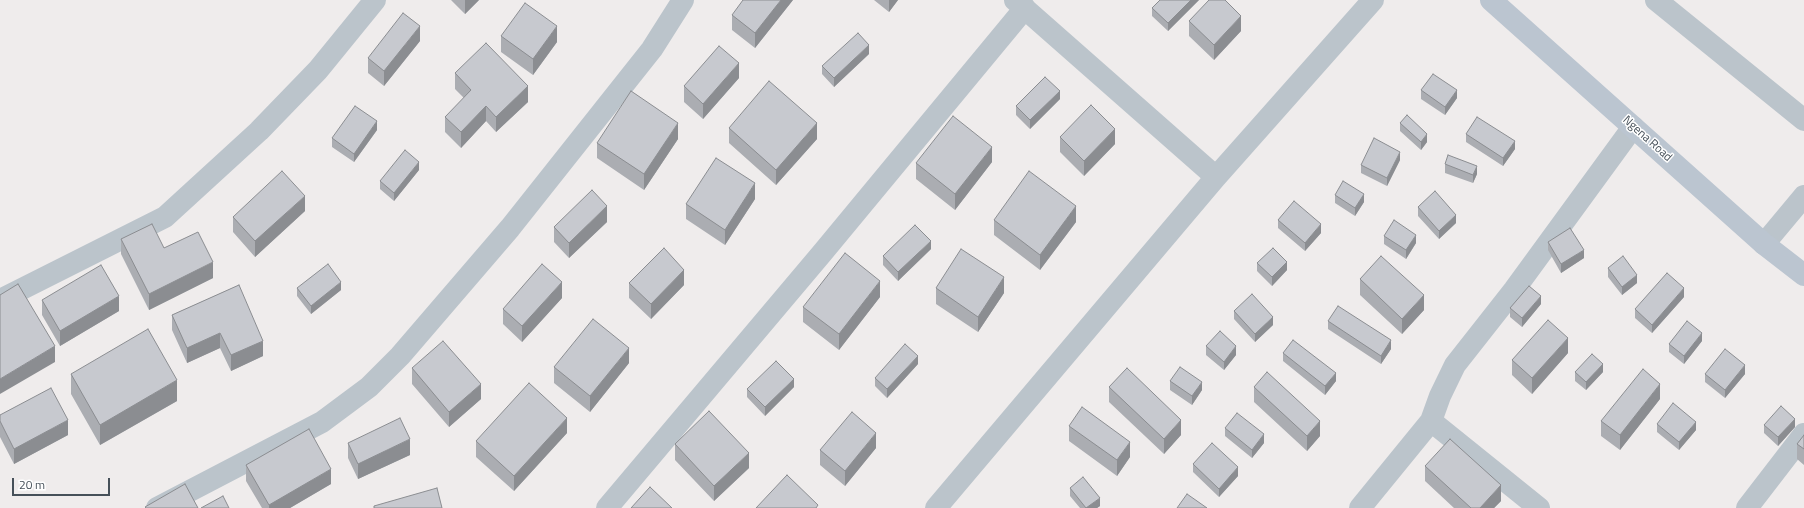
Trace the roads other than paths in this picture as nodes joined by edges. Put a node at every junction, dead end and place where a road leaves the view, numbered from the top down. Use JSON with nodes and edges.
{"nodes":[{"id":1,"x":375,"y":0,"type":"edge"},
{"id":2,"x":684,"y":0,"type":"edge"},
{"id":3,"x":1373,"y":0,"type":"edge"},
{"id":4,"x":1491,"y":0,"type":"edge"},
{"id":5,"x":1656,"y":0,"type":"edge"},
{"id":6,"x":1020,"y":4,"type":"edge"},
{"id":7,"x":1804,"y":120,"type":"edge"},
{"id":8,"x":1633,"y":126,"type":"junction"},
{"id":9,"x":1216,"y":177,"type":"junction"},
{"id":10,"x":1804,"y":196,"type":"edge"},
{"id":11,"x":1764,"y":244,"type":"junction"},
{"id":12,"x":1804,"y":275,"type":"edge"},
{"id":13,"x":0,"y":300,"type":"edge"},
{"id":14,"x":1431,"y":421,"type":"junction"},
{"id":15,"x":1804,"y":434,"type":"edge"},
{"id":16,"x":157,"y":508,"type":"edge"},
{"id":17,"x":607,"y":508,"type":"edge"},
{"id":18,"x":936,"y":508,"type":"edge"},
{"id":19,"x":1360,"y":508,"type":"edge"},
{"id":20,"x":1540,"y":508,"type":"edge"},
{"id":21,"x":1747,"y":508,"type":"edge"}],
"edges":[{"from":1,"to":13,"type":"street"},
{"from":2,"to":16,"type":"street"},
{"from":3,"to":9,"type":"street"},
{"from":4,"to":8,"type":"street","name":"Ngena Road"},
{"from":5,"to":7,"type":"street"},
{"from":6,"to":9,"type":"street"},
{"from":6,"to":17,"type":"street"},
{"from":8,"to":11,"type":"street","name":"Ngena Road"},
{"from":8,"to":14,"type":"street"},
{"from":9,"to":18,"type":"street"},
{"from":10,"to":11,"type":"street"},
{"from":11,"to":12,"type":"street","name":"Ngena Road"},
{"from":14,"to":19,"type":"street"},
{"from":14,"to":20,"type":"street"},
{"from":15,"to":21,"type":"street"}]}
